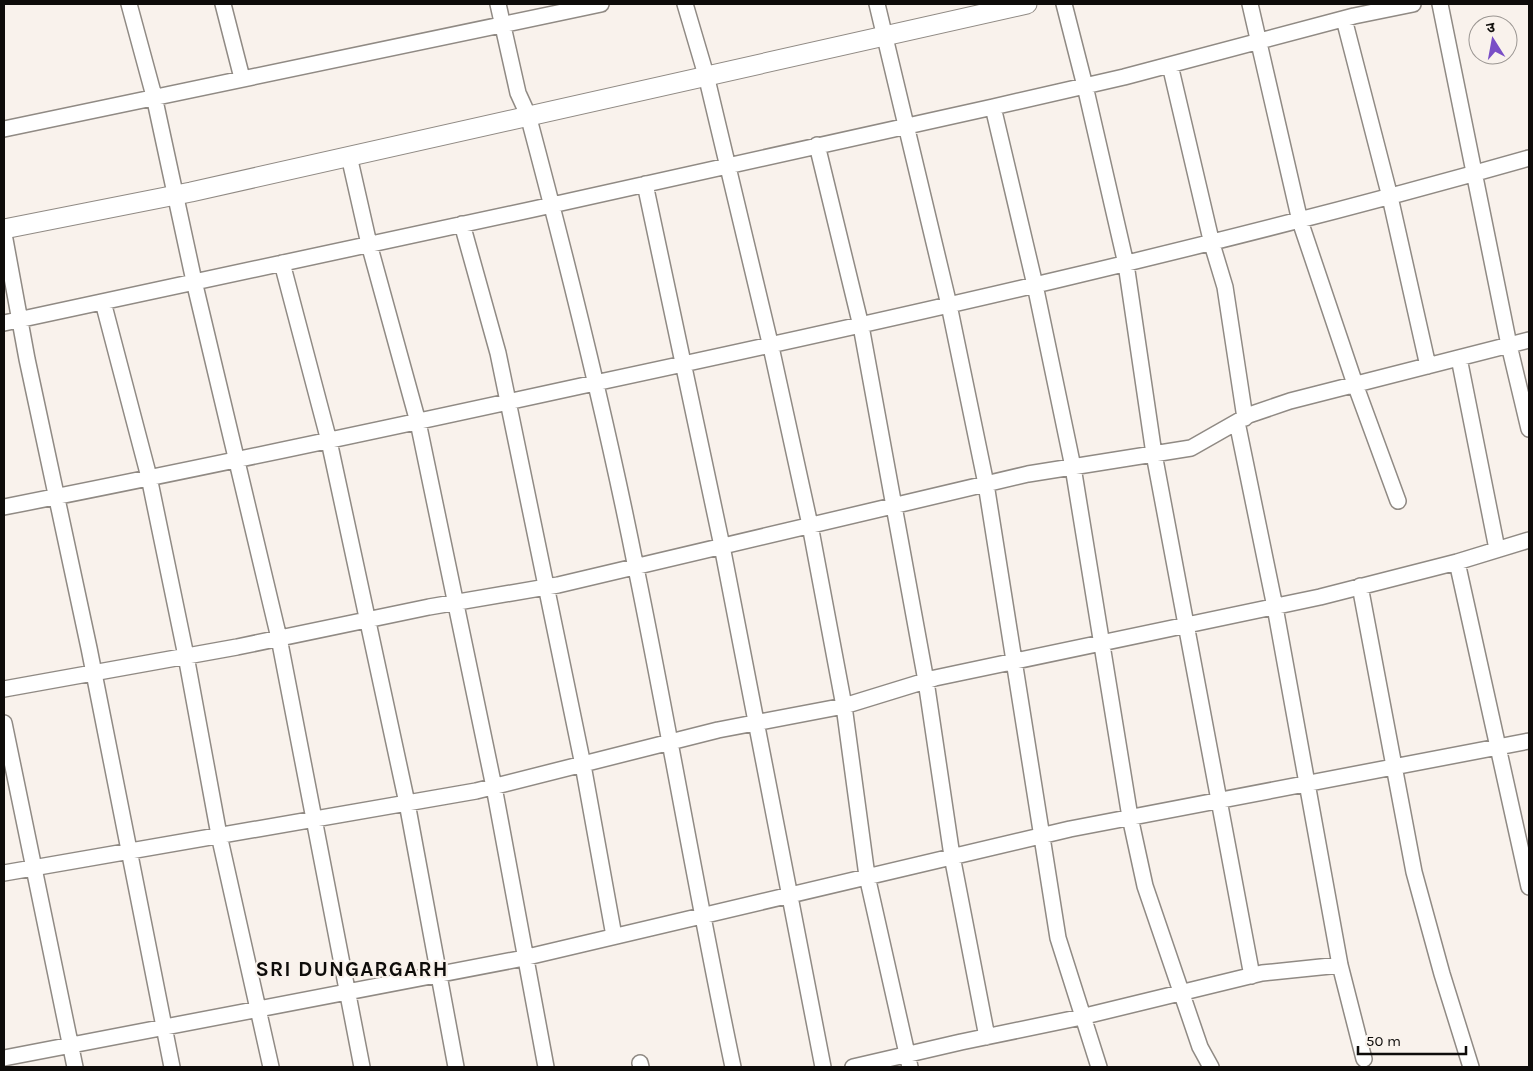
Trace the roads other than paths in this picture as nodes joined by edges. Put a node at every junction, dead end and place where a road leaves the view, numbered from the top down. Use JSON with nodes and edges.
{"nodes":[{"id":1,"x":129,"y":4,"type":"edge"},
{"id":2,"x":223,"y":4,"type":"edge"},
{"id":3,"x":498,"y":4,"type":"edge"},
{"id":4,"x":597,"y":4,"type":"edge"},
{"id":5,"x":685,"y":4,"type":"edge"},
{"id":6,"x":877,"y":4,"type":"edge"},
{"id":7,"x":1027,"y":4,"type":"edge"},
{"id":8,"x":1064,"y":4,"type":"edge"},
{"id":9,"x":1250,"y":4,"type":"edge"},
{"id":10,"x":1413,"y":4,"type":"edge"},
{"id":11,"x":1440,"y":4,"type":"edge"},
{"id":12,"x":1344,"y":19,"type":"junction"},
{"id":13,"x":502,"y":24,"type":"junction"},
{"id":14,"x":886,"y":35,"type":"junction"},
{"id":15,"x":1259,"y":41,"type":"junction"},
{"id":16,"x":1170,"y":65,"type":"junction"},
{"id":17,"x":706,"y":76,"type":"junction"},
{"id":18,"x":242,"y":78,"type":"junction"},
{"id":19,"x":1085,"y":86,"type":"junction"},
{"id":20,"x":154,"y":96,"type":"junction"},
{"id":21,"x":993,"y":107,"type":"junction"},
{"id":22,"x":528,"y":115,"type":"junction"},
{"id":23,"x":908,"y":125,"type":"junction"},
{"id":24,"x":4,"y":129,"type":"edge"},
{"id":25,"x":816,"y":145,"type":"junction"},
{"id":26,"x":349,"y":156,"type":"junction"},
{"id":27,"x":1529,"y":158,"type":"edge"},
{"id":28,"x":726,"y":165,"type":"junction"},
{"id":29,"x":1473,"y":174,"type":"junction"},
{"id":30,"x":645,"y":184,"type":"junction"},
{"id":31,"x":176,"y":194,"type":"junction"},
{"id":32,"x":1390,"y":197,"type":"junction"},
{"id":33,"x":552,"y":205,"type":"junction"},
{"id":34,"x":1300,"y":221,"type":"junction"},
{"id":35,"x":462,"y":224,"type":"junction"},
{"id":36,"x":4,"y":229,"type":"edge"},
{"id":37,"x":4,"y":234,"type":"edge"},
{"id":38,"x":369,"y":244,"type":"junction"},
{"id":39,"x":1212,"y":244,"type":"junction"},
{"id":40,"x":282,"y":262,"type":"junction"},
{"id":41,"x":1126,"y":264,"type":"junction"},
{"id":42,"x":194,"y":281,"type":"junction"},
{"id":43,"x":1035,"y":285,"type":"junction"},
{"id":44,"x":103,"y":302,"type":"junction"},
{"id":45,"x":949,"y":305,"type":"junction"},
{"id":46,"x":20,"y":320,"type":"junction"},
{"id":47,"x":4,"y":324,"type":"edge"},
{"id":48,"x":861,"y":326,"type":"junction"},
{"id":49,"x":1529,"y":340,"type":"edge"},
{"id":50,"x":1509,"y":345,"type":"junction"},
{"id":51,"x":771,"y":346,"type":"junction"},
{"id":52,"x":1459,"y":358,"type":"junction"},
{"id":53,"x":684,"y":365,"type":"junction"},
{"id":54,"x":1428,"y":366,"type":"junction"},
{"id":55,"x":597,"y":383,"type":"junction"},
{"id":56,"x":1355,"y":384,"type":"junction"},
{"id":57,"x":508,"y":402,"type":"junction"},
{"id":58,"x":1241,"y":420,"type":"junction"},
{"id":59,"x":418,"y":422,"type":"junction"},
{"id":60,"x":1529,"y":429,"type":"edge"},
{"id":61,"x":329,"y":441,"type":"junction"},
{"id":62,"x":1154,"y":454,"type":"junction"},
{"id":63,"x":237,"y":460,"type":"junction"},
{"id":64,"x":1072,"y":467,"type":"junction"},
{"id":65,"x":149,"y":477,"type":"junction"},
{"id":66,"x":986,"y":484,"type":"junction"},
{"id":67,"x":57,"y":496,"type":"junction"},
{"id":68,"x":1398,"y":501,"type":"dead end"},
{"id":69,"x":4,"y":507,"type":"edge"},
{"id":70,"x":896,"y":507,"type":"junction"},
{"id":71,"x":810,"y":525,"type":"junction"},
{"id":72,"x":1529,"y":540,"type":"edge"},
{"id":73,"x":722,"y":546,"type":"junction"},
{"id":74,"x":1498,"y":550,"type":"junction"},
{"id":75,"x":1457,"y":562,"type":"junction"},
{"id":76,"x":636,"y":566,"type":"junction"},
{"id":77,"x":546,"y":586,"type":"junction"},
{"id":78,"x":1360,"y":586,"type":"junction"},
{"id":79,"x":455,"y":602,"type":"junction"},
{"id":80,"x":1275,"y":607,"type":"junction"},
{"id":81,"x":367,"y":619,"type":"junction"},
{"id":82,"x":1187,"y":626,"type":"junction"},
{"id":83,"x":279,"y":638,"type":"junction"},
{"id":84,"x":1101,"y":644,"type":"junction"},
{"id":85,"x":186,"y":656,"type":"junction"},
{"id":86,"x":1015,"y":662,"type":"junction"},
{"id":87,"x":94,"y":673,"type":"junction"},
{"id":88,"x":926,"y":681,"type":"junction"},
{"id":89,"x":4,"y":689,"type":"edge"},
{"id":90,"x":844,"y":706,"type":"junction"},
{"id":91,"x":4,"y":723,"type":"edge"},
{"id":92,"x":755,"y":723,"type":"junction"},
{"id":93,"x":1529,"y":741,"type":"edge"},
{"id":94,"x":670,"y":742,"type":"junction"},
{"id":95,"x":1498,"y":747,"type":"junction"},
{"id":96,"x":583,"y":765,"type":"junction"},
{"id":97,"x":1395,"y":768,"type":"junction"},
{"id":98,"x":1307,"y":784,"type":"junction"},
{"id":99,"x":494,"y":787,"type":"junction"},
{"id":100,"x":1219,"y":800,"type":"junction"},
{"id":101,"x":407,"y":803,"type":"junction"},
{"id":102,"x":1130,"y":817,"type":"junction"},
{"id":103,"x":314,"y":819,"type":"junction"},
{"id":104,"x":219,"y":835,"type":"junction"},
{"id":105,"x":1041,"y":835,"type":"junction"},
{"id":106,"x":128,"y":850,"type":"junction"},
{"id":107,"x":952,"y":856,"type":"junction"},
{"id":108,"x":32,"y":867,"type":"junction"},
{"id":109,"x":4,"y":873,"type":"edge"},
{"id":110,"x":867,"y":876,"type":"junction"},
{"id":111,"x":1529,"y":887,"type":"edge"},
{"id":112,"x":789,"y":895,"type":"junction"},
{"id":113,"x":702,"y":916,"type":"junction"},
{"id":114,"x":614,"y":936,"type":"junction"},
{"id":115,"x":526,"y":957,"type":"junction"},
{"id":116,"x":1340,"y":965,"type":"junction"},
{"id":117,"x":439,"y":974,"type":"junction"},
{"id":118,"x":1252,"y":976,"type":"junction"},
{"id":119,"x":346,"y":991,"type":"junction"},
{"id":120,"x":1182,"y":992,"type":"junction"},
{"id":121,"x":259,"y":1008,"type":"junction"},
{"id":122,"x":1083,"y":1017,"type":"junction"},
{"id":123,"x":163,"y":1027,"type":"junction"},
{"id":124,"x":988,"y":1036,"type":"junction"},
{"id":125,"x":70,"y":1044,"type":"junction"},
{"id":126,"x":4,"y":1058,"type":"edge"},
{"id":127,"x":1364,"y":1059,"type":"dead end"},
{"id":128,"x":908,"y":1061,"type":"edge"},
{"id":129,"x":75,"y":1067,"type":"edge"},
{"id":130,"x":172,"y":1067,"type":"edge"},
{"id":131,"x":271,"y":1067,"type":"edge"},
{"id":132,"x":362,"y":1067,"type":"edge"},
{"id":133,"x":456,"y":1067,"type":"edge"},
{"id":134,"x":546,"y":1067,"type":"edge"},
{"id":135,"x":733,"y":1067,"type":"edge"},
{"id":136,"x":823,"y":1067,"type":"edge"},
{"id":137,"x":853,"y":1067,"type":"edge"},
{"id":138,"x":1099,"y":1067,"type":"edge"},
{"id":139,"x":1211,"y":1067,"type":"edge"},
{"id":140,"x":1471,"y":1067,"type":"edge"}],
"edges":[{"from":1,"to":20,"type":"street"},
{"from":2,"to":18,"type":"street"},
{"from":3,"to":13,"type":"street"},
{"from":4,"to":13,"type":"street"},
{"from":5,"to":17,"type":"street"},
{"from":6,"to":14,"type":"street"},
{"from":7,"to":14,"type":"street"},
{"from":8,"to":19,"type":"street"},
{"from":9,"to":15,"type":"street"},
{"from":10,"to":12,"type":"street"},
{"from":11,"to":29,"type":"street"},
{"from":12,"to":15,"type":"street"},
{"from":12,"to":32,"type":"street"},
{"from":13,"to":18,"type":"street"},
{"from":13,"to":22,"type":"street"},
{"from":14,"to":17,"type":"street"},
{"from":14,"to":23,"type":"street"},
{"from":15,"to":16,"type":"street"},
{"from":15,"to":34,"type":"street"},
{"from":16,"to":19,"type":"street"},
{"from":16,"to":39,"type":"street"},
{"from":17,"to":22,"type":"street"},
{"from":17,"to":28,"type":"street"},
{"from":18,"to":20,"type":"street"},
{"from":19,"to":21,"type":"street"},
{"from":19,"to":41,"type":"street"},
{"from":20,"to":24,"type":"street"},
{"from":20,"to":31,"type":"street"},
{"from":21,"to":23,"type":"street"},
{"from":21,"to":43,"type":"street"},
{"from":22,"to":26,"type":"street"},
{"from":22,"to":33,"type":"street"},
{"from":23,"to":25,"type":"street"},
{"from":23,"to":45,"type":"street"},
{"from":25,"to":28,"type":"street"},
{"from":25,"to":48,"type":"street"},
{"from":26,"to":31,"type":"street"},
{"from":26,"to":38,"type":"street"},
{"from":27,"to":29,"type":"street"},
{"from":28,"to":30,"type":"street"},
{"from":28,"to":51,"type":"street"},
{"from":29,"to":32,"type":"street"},
{"from":29,"to":50,"type":"street"},
{"from":30,"to":33,"type":"street"},
{"from":30,"to":53,"type":"street"},
{"from":31,"to":36,"type":"street"},
{"from":31,"to":42,"type":"street"},
{"from":32,"to":34,"type":"street"},
{"from":32,"to":54,"type":"street"},
{"from":33,"to":35,"type":"street"},
{"from":33,"to":55,"type":"street"},
{"from":34,"to":39,"type":"street"},
{"from":34,"to":56,"type":"street"},
{"from":35,"to":38,"type":"street"},
{"from":35,"to":57,"type":"street"},
{"from":37,"to":46,"type":"street"},
{"from":38,"to":40,"type":"street"},
{"from":38,"to":59,"type":"street"},
{"from":39,"to":41,"type":"street"},
{"from":39,"to":58,"type":"street"},
{"from":40,"to":42,"type":"street"},
{"from":40,"to":61,"type":"street"},
{"from":41,"to":43,"type":"street"},
{"from":41,"to":62,"type":"street"},
{"from":42,"to":44,"type":"street"},
{"from":42,"to":63,"type":"street"},
{"from":43,"to":45,"type":"street"},
{"from":43,"to":64,"type":"street"},
{"from":44,"to":46,"type":"street"},
{"from":44,"to":65,"type":"street"},
{"from":45,"to":48,"type":"street"},
{"from":45,"to":66,"type":"street"},
{"from":46,"to":47,"type":"street"},
{"from":46,"to":67,"type":"street"},
{"from":48,"to":51,"type":"street"},
{"from":48,"to":70,"type":"street"},
{"from":49,"to":50,"type":"street"},
{"from":50,"to":52,"type":"street"},
{"from":50,"to":60,"type":"street"},
{"from":51,"to":53,"type":"street"},
{"from":51,"to":71,"type":"street"},
{"from":52,"to":54,"type":"street"},
{"from":52,"to":74,"type":"street"},
{"from":53,"to":55,"type":"street"},
{"from":53,"to":73,"type":"street"},
{"from":54,"to":56,"type":"street"},
{"from":55,"to":57,"type":"street"},
{"from":55,"to":76,"type":"street"},
{"from":56,"to":58,"type":"street"},
{"from":56,"to":68,"type":"street"},
{"from":57,"to":59,"type":"street"},
{"from":57,"to":77,"type":"street"},
{"from":58,"to":62,"type":"street"},
{"from":58,"to":80,"type":"street"},
{"from":59,"to":61,"type":"street"},
{"from":59,"to":79,"type":"street"},
{"from":61,"to":63,"type":"street"},
{"from":61,"to":81,"type":"street"},
{"from":62,"to":64,"type":"street"},
{"from":62,"to":82,"type":"street"},
{"from":63,"to":65,"type":"street"},
{"from":63,"to":83,"type":"street"},
{"from":64,"to":66,"type":"street"},
{"from":64,"to":84,"type":"street"},
{"from":65,"to":67,"type":"street"},
{"from":65,"to":85,"type":"street"},
{"from":66,"to":70,"type":"street"},
{"from":66,"to":86,"type":"street"},
{"from":67,"to":69,"type":"street"},
{"from":67,"to":87,"type":"street"},
{"from":70,"to":71,"type":"street"},
{"from":70,"to":88,"type":"street"},
{"from":71,"to":73,"type":"street"},
{"from":71,"to":90,"type":"street"},
{"from":72,"to":74,"type":"street"},
{"from":73,"to":76,"type":"street"},
{"from":73,"to":92,"type":"street"},
{"from":74,"to":75,"type":"street"},
{"from":75,"to":78,"type":"street"},
{"from":75,"to":95,"type":"street"},
{"from":76,"to":77,"type":"street"},
{"from":76,"to":94,"type":"street"},
{"from":77,"to":79,"type":"street"},
{"from":77,"to":96,"type":"street"},
{"from":78,"to":80,"type":"street"},
{"from":78,"to":97,"type":"street"},
{"from":79,"to":81,"type":"street"},
{"from":79,"to":99,"type":"street"},
{"from":80,"to":82,"type":"street"},
{"from":80,"to":98,"type":"street"},
{"from":81,"to":83,"type":"street"},
{"from":81,"to":101,"type":"street"},
{"from":82,"to":84,"type":"street"},
{"from":82,"to":100,"type":"street"},
{"from":83,"to":85,"type":"street"},
{"from":83,"to":103,"type":"street"},
{"from":84,"to":86,"type":"street"},
{"from":84,"to":102,"type":"street"},
{"from":85,"to":87,"type":"street"},
{"from":85,"to":104,"type":"street"},
{"from":86,"to":88,"type":"street"},
{"from":86,"to":105,"type":"street"},
{"from":87,"to":89,"type":"street"},
{"from":87,"to":106,"type":"street"},
{"from":88,"to":90,"type":"street"},
{"from":88,"to":107,"type":"street"},
{"from":90,"to":92,"type":"street"},
{"from":90,"to":110,"type":"street"},
{"from":91,"to":108,"type":"street"},
{"from":92,"to":94,"type":"street"},
{"from":92,"to":112,"type":"street"},
{"from":93,"to":95,"type":"street"},
{"from":94,"to":96,"type":"street"},
{"from":94,"to":113,"type":"street"},
{"from":95,"to":97,"type":"street"},
{"from":95,"to":111,"type":"street"},
{"from":96,"to":99,"type":"street"},
{"from":96,"to":114,"type":"street"},
{"from":97,"to":98,"type":"street"},
{"from":97,"to":140,"type":"street"},
{"from":98,"to":100,"type":"street"},
{"from":98,"to":116,"type":"street"},
{"from":99,"to":101,"type":"street"},
{"from":99,"to":115,"type":"street"},
{"from":100,"to":102,"type":"street"},
{"from":100,"to":118,"type":"street"},
{"from":101,"to":103,"type":"street"},
{"from":101,"to":117,"type":"street"},
{"from":102,"to":105,"type":"street"},
{"from":102,"to":120,"type":"street"},
{"from":103,"to":104,"type":"street"},
{"from":103,"to":119,"type":"street"},
{"from":104,"to":106,"type":"street"},
{"from":104,"to":121,"type":"street"},
{"from":105,"to":107,"type":"street"},
{"from":105,"to":122,"type":"street"},
{"from":106,"to":108,"type":"street"},
{"from":106,"to":123,"type":"street"},
{"from":107,"to":110,"type":"street"},
{"from":107,"to":124,"type":"street"},
{"from":108,"to":109,"type":"street"},
{"from":108,"to":125,"type":"street"},
{"from":110,"to":112,"type":"street"},
{"from":110,"to":128,"type":"street"},
{"from":112,"to":113,"type":"street"},
{"from":112,"to":136,"type":"street"},
{"from":113,"to":114,"type":"street"},
{"from":113,"to":135,"type":"street"},
{"from":114,"to":115,"type":"street"},
{"from":115,"to":117,"type":"street"},
{"from":115,"to":134,"type":"street"},
{"from":116,"to":118,"type":"street"},
{"from":116,"to":127,"type":"street"},
{"from":117,"to":119,"type":"street"},
{"from":117,"to":133,"type":"street"},
{"from":118,"to":120,"type":"street"},
{"from":119,"to":121,"type":"street"},
{"from":119,"to":132,"type":"street"},
{"from":120,"to":122,"type":"street"},
{"from":120,"to":139,"type":"street"},
{"from":121,"to":123,"type":"street"},
{"from":121,"to":131,"type":"street"},
{"from":122,"to":124,"type":"street"},
{"from":122,"to":138,"type":"street"},
{"from":123,"to":125,"type":"street"},
{"from":123,"to":130,"type":"street"},
{"from":124,"to":128,"type":"street"},
{"from":125,"to":126,"type":"street"},
{"from":125,"to":129,"type":"street"},
{"from":128,"to":137,"type":"street"}]}
